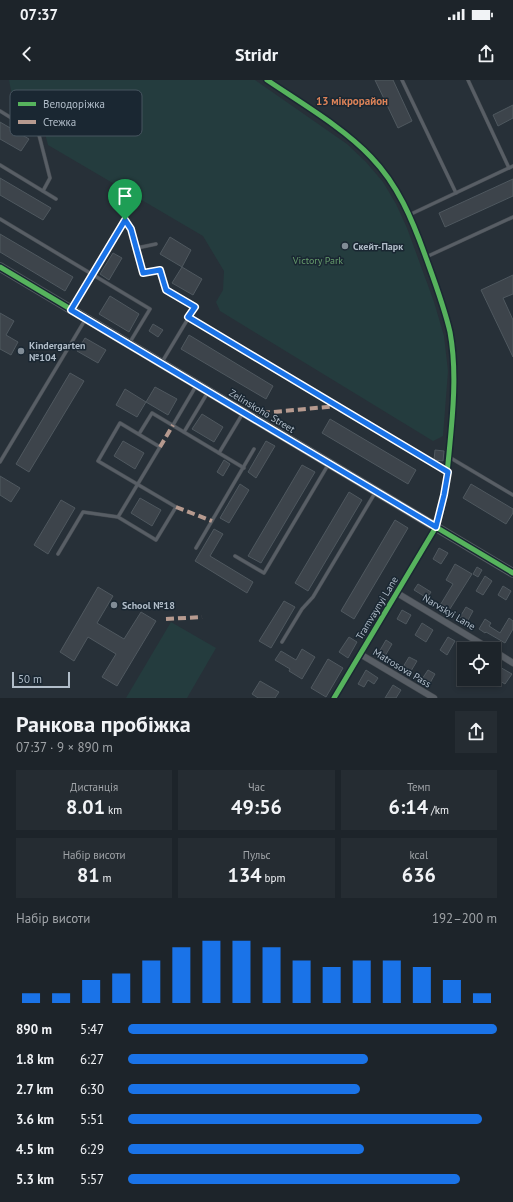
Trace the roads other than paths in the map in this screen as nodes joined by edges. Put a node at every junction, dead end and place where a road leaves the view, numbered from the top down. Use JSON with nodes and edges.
{"nodes":[{"id":1,"x":267,"y":80,"type":"edge"},
{"id":2,"x":402,"y":80,"type":"edge"},
{"id":3,"x":468,"y":80,"type":"edge"},
{"id":4,"x":0,"y":111,"type":"edge"},
{"id":5,"x":10,"y":117,"type":"edge"},
{"id":6,"x":39,"y":136,"type":"edge"},
{"id":7,"x":0,"y":165,"type":"edge"},
{"id":8,"x":513,"y":166,"type":"edge"},
{"id":9,"x":509,"y":168,"type":"junction"},
{"id":10,"x":43,"y":191,"type":"junction"},
{"id":11,"x":456,"y":193,"type":"junction"},
{"id":12,"x":56,"y":199,"type":"dead end"},
{"id":13,"x":409,"y":215,"type":"junction"},
{"id":14,"x":513,"y":217,"type":"edge"},
{"id":15,"x":0,"y":219,"type":"edge"},
{"id":16,"x":156,"y":244,"type":"dead end"},
{"id":17,"x":137,"y":248,"type":"junction"},
{"id":18,"x":426,"y":257,"type":"junction"},
{"id":19,"x":0,"y":268,"type":"edge"},
{"id":20,"x":92,"y":274,"type":"junction"},
{"id":21,"x":71,"y":310,"type":"junction"},
{"id":22,"x":188,"y":317,"type":"junction"},
{"id":23,"x":86,"y":318,"type":"junction"},
{"id":24,"x":128,"y":344,"type":"junction"},
{"id":25,"x":161,"y":363,"type":"junction"},
{"id":26,"x":197,"y":385,"type":"junction"},
{"id":27,"x":208,"y":392,"type":"junction"},
{"id":28,"x":243,"y":412,"type":"junction"},
{"id":29,"x":173,"y":425,"type":"junction"},
{"id":30,"x":184,"y":432,"type":"junction"},
{"id":31,"x":139,"y":434,"type":"junction"},
{"id":32,"x":254,"y":449,"type":"dead end"},
{"id":33,"x":219,"y":453,"type":"junction"},
{"id":34,"x":449,"y":457,"type":"junction"},
{"id":35,"x":0,"y":462,"type":"edge"},
{"id":36,"x":329,"y":464,"type":"junction"},
{"id":37,"x":244,"y":468,"type":"junction"},
{"id":38,"x":448,"y":472,"type":"junction"},
{"id":39,"x":138,"y":484,"type":"junction"},
{"id":40,"x":376,"y":491,"type":"junction"},
{"id":41,"x":513,"y":495,"type":"edge"},
{"id":42,"x":118,"y":517,"type":"junction"},
{"id":43,"x":436,"y":527,"type":"junction"},
{"id":44,"x":196,"y":548,"type":"dead end"},
{"id":45,"x":58,"y":554,"type":"dead end"},
{"id":46,"x":235,"y":556,"type":"dead end"},
{"id":47,"x":513,"y":573,"type":"edge"},
{"id":48,"x":397,"y":593,"type":"junction"},
{"id":49,"x":282,"y":642,"type":"dead end"},
{"id":50,"x":478,"y":642,"type":"edge"},
{"id":51,"x":360,"y":654,"type":"junction"},
{"id":52,"x":501,"y":655,"type":"edge"},
{"id":53,"x":513,"y":663,"type":"edge"},
{"id":54,"x":334,"y":698,"type":"edge"},
{"id":55,"x":434,"y":698,"type":"edge"}],
"edges":[{"from":1,"to":13,"type":"street","name":"Tramvaynyi Lane"},
{"from":2,"to":11,"type":"lane"},
{"from":3,"to":9,"type":"lane"},
{"from":4,"to":5,"type":"lane"},
{"from":6,"to":10,"type":"lane"},
{"from":7,"to":10,"type":"lane"},
{"from":8,"to":9,"type":"lane"},
{"from":9,"to":11,"type":"lane"},
{"from":10,"to":12,"type":"lane"},
{"from":11,"to":13,"type":"lane"},
{"from":13,"to":18,"type":"street","name":"Tramvaynyi Lane"},
{"from":14,"to":18,"type":"lane"},
{"from":15,"to":20,"type":"lane"},
{"from":16,"to":17,"type":"lane"},
{"from":17,"to":20,"type":"lane"},
{"from":17,"to":22,"type":"lane"},
{"from":18,"to":34,"type":"street","name":"Tramvaynyi Lane"},
{"from":19,"to":21,"type":"street","name":"Zelinskoho Street"},
{"from":20,"to":21,"type":"lane"},
{"from":20,"to":24,"type":"lane"},
{"from":21,"to":23,"type":"street","name":"Zelinskoho Street"},
{"from":22,"to":25,"type":"lane"},
{"from":22,"to":38,"type":"lane"},
{"from":23,"to":24,"type":"street","name":"Zelinskoho Street"},
{"from":23,"to":35,"type":"lane"},
{"from":24,"to":25,"type":"street","name":"Zelinskoho Street"},
{"from":25,"to":26,"type":"street","name":"Zelinskoho Street"},
{"from":26,"to":27,"type":"street","name":"Zelinskoho Street"},
{"from":26,"to":29,"type":"lane"},
{"from":27,"to":28,"type":"street","name":"Zelinskoho Street"},
{"from":27,"to":30,"type":"lane"},
{"from":28,"to":33,"type":"lane"},
{"from":28,"to":36,"type":"street","name":"Zelinskoho Street"},
{"from":29,"to":30,"type":"lane"},
{"from":29,"to":31,"type":"lane"},
{"from":30,"to":33,"type":"lane"},
{"from":31,"to":39,"type":"lane"},
{"from":31,"to":39,"type":"lane"},
{"from":32,"to":37,"type":"lane"},
{"from":33,"to":37,"type":"lane"},
{"from":34,"to":38,"type":"street","name":"Tramvaynyi Lane"},
{"from":34,"to":41,"type":"lane"},
{"from":36,"to":40,"type":"street","name":"Zelinskoho Street"},
{"from":36,"to":46,"type":"lane"},
{"from":37,"to":44,"type":"lane"},
{"from":38,"to":43,"type":"street","name":"Tramvaynyi Lane"},
{"from":39,"to":42,"type":"lane"},
{"from":39,"to":42,"type":"lane"},
{"from":40,"to":43,"type":"street","name":"Zelinskoho Street"},
{"from":40,"to":49,"type":"lane"},
{"from":42,"to":45,"type":"lane"},
{"from":43,"to":47,"type":"street","name":"Zelinskoho Street"},
{"from":43,"to":48,"type":"street","name":"Tramvaynyi Lane"},
{"from":48,"to":50,"type":"street","name":"Narvskyi Lane"},
{"from":48,"to":51,"type":"street","name":"Tramvaynyi Lane"},
{"from":51,"to":54,"type":"street","name":"Tramvaynyi Lane"},
{"from":51,"to":55,"type":"street","name":"Matrosova Pass"},
{"from":52,"to":53,"type":"street"}]}
